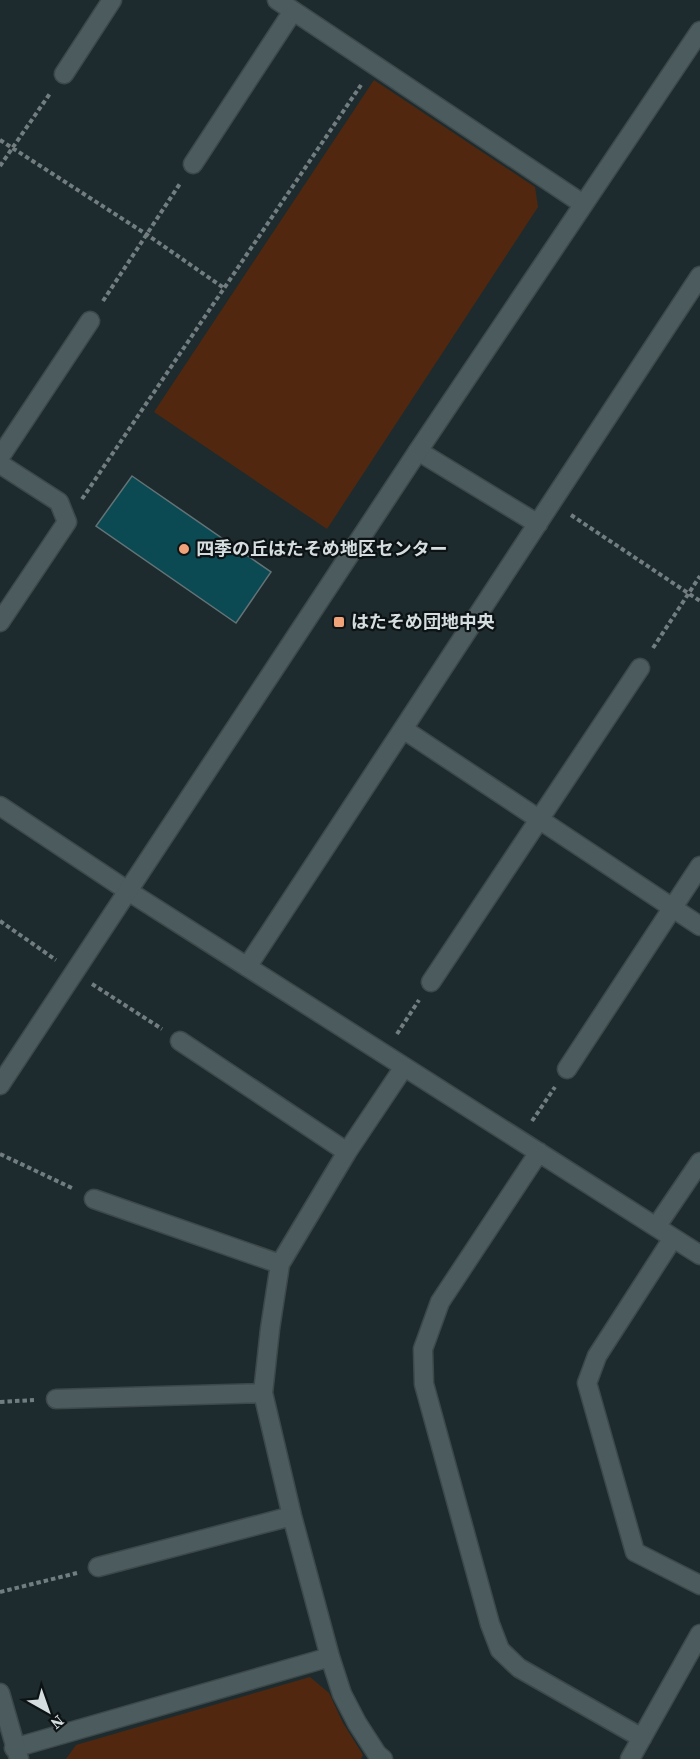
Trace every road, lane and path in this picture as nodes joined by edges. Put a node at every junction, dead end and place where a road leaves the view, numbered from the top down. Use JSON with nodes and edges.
{"nodes":[{"id":1,"x":112,"y":0,"type":"edge"},
{"id":2,"x":277,"y":0,"type":"edge"},
{"id":3,"x":293,"y":10,"type":"junction"},
{"id":4,"x":700,"y":32,"type":"edge"},
{"id":5,"x":375,"y":64,"type":"junction"},
{"id":6,"x":64,"y":74,"type":"joint"},
{"id":7,"x":0,"y":140,"type":"edge"},
{"id":8,"x":12,"y":148,"type":"junction"},
{"id":9,"x":193,"y":164,"type":"joint"},
{"id":10,"x":0,"y":166,"type":"edge"},
{"id":11,"x":583,"y":204,"type":"junction"},
{"id":12,"x":146,"y":234,"type":"junction"},
{"id":13,"x":700,"y":276,"type":"edge"},
{"id":14,"x":224,"y":288,"type":"junction"},
{"id":15,"x":90,"y":321,"type":"joint"},
{"id":16,"x":418,"y":451,"type":"junction"},
{"id":17,"x":0,"y":457,"type":"edge"},
{"id":18,"x":0,"y":464,"type":"edge"},
{"id":19,"x":552,"y":503,"type":"junction"},
{"id":20,"x":67,"y":522,"type":"junction"},
{"id":21,"x":538,"y":524,"type":"junction"},
{"id":22,"x":700,"y":576,"type":"edge"},
{"id":23,"x":688,"y":594,"type":"junction"},
{"id":24,"x":700,"y":601,"type":"edge"},
{"id":25,"x":0,"y":622,"type":"edge"},
{"id":26,"x":640,"y":668,"type":"joint"},
{"id":27,"x":403,"y":729,"type":"junction"},
{"id":28,"x":0,"y":806,"type":"edge"},
{"id":29,"x":539,"y":819,"type":"junction"},
{"id":30,"x":700,"y":866,"type":"edge"},
{"id":31,"x":128,"y":891,"type":"junction"},
{"id":32,"x":672,"y":908,"type":"junction"},
{"id":33,"x":0,"y":921,"type":"edge"},
{"id":34,"x":700,"y":926,"type":"edge"},
{"id":35,"x":247,"y":967,"type":"junction"},
{"id":36,"x":74,"y":972,"type":"junction"},
{"id":37,"x":431,"y":982,"type":"joint"},
{"id":38,"x":180,"y":1041,"type":"joint"},
{"id":39,"x":383,"y":1054,"type":"junction"},
{"id":40,"x":404,"y":1067,"type":"junction"},
{"id":41,"x":567,"y":1069,"type":"joint"},
{"id":42,"x":0,"y":1085,"type":"edge"},
{"id":43,"x":519,"y":1140,"type":"junction"},
{"id":44,"x":347,"y":1152,"type":"junction"},
{"id":45,"x":538,"y":1152,"type":"junction"},
{"id":46,"x":0,"y":1154,"type":"edge"},
{"id":47,"x":700,"y":1162,"type":"edge"},
{"id":48,"x":94,"y":1199,"type":"joint"},
{"id":49,"x":656,"y":1227,"type":"junction"},
{"id":50,"x":673,"y":1238,"type":"junction"},
{"id":51,"x":700,"y":1255,"type":"edge"},
{"id":52,"x":280,"y":1264,"type":"junction"},
{"id":53,"x":263,"y":1394,"type":"junction"},
{"id":54,"x":56,"y":1399,"type":"joint"},
{"id":55,"x":0,"y":1402,"type":"edge"},
{"id":56,"x":292,"y":1516,"type":"junction"},
{"id":57,"x":98,"y":1567,"type":"joint"},
{"id":58,"x":700,"y":1585,"type":"edge"},
{"id":59,"x":0,"y":1592,"type":"edge"},
{"id":60,"x":700,"y":1634,"type":"edge"},
{"id":61,"x":330,"y":1657,"type":"junction"},
{"id":62,"x":0,"y":1693,"type":"edge"},
{"id":63,"x":642,"y":1738,"type":"junction"},
{"id":64,"x":16,"y":1753,"type":"edge"},
{"id":65,"x":383,"y":1759,"type":"edge"},
{"id":66,"x":630,"y":1759,"type":"edge"}],
"edges":[{"from":1,"to":6,"type":"street"},
{"from":2,"to":3,"type":"street"},
{"from":3,"to":5,"type":"street"},
{"from":3,"to":9,"type":"street"},
{"from":4,"to":11,"type":"street"},
{"from":5,"to":11,"type":"street"},
{"from":5,"to":14,"type":"path"},
{"from":6,"to":8,"type":"path"},
{"from":7,"to":8,"type":"path"},
{"from":8,"to":10,"type":"path"},
{"from":8,"to":12,"type":"path"},
{"from":9,"to":12,"type":"path"},
{"from":11,"to":16,"type":"street"},
{"from":12,"to":14,"type":"path"},
{"from":12,"to":15,"type":"path"},
{"from":13,"to":19,"type":"street"},
{"from":14,"to":20,"type":"path"},
{"from":15,"to":17,"type":"street"},
{"from":16,"to":21,"type":"street"},
{"from":16,"to":31,"type":"street"},
{"from":18,"to":20,"type":"street"},
{"from":19,"to":21,"type":"street"},
{"from":19,"to":23,"type":"path"},
{"from":20,"to":25,"type":"street"},
{"from":21,"to":27,"type":"street"},
{"from":22,"to":23,"type":"path"},
{"from":23,"to":24,"type":"path"},
{"from":23,"to":26,"type":"path"},
{"from":26,"to":29,"type":"street"},
{"from":27,"to":29,"type":"street"},
{"from":27,"to":35,"type":"street"},
{"from":28,"to":31,"type":"street"},
{"from":29,"to":32,"type":"street"},
{"from":29,"to":37,"type":"street"},
{"from":30,"to":32,"type":"street"},
{"from":31,"to":35,"type":"street"},
{"from":31,"to":36,"type":"street"},
{"from":32,"to":34,"type":"street"},
{"from":32,"to":41,"type":"street"},
{"from":33,"to":36,"type":"path"},
{"from":35,"to":39,"type":"street"},
{"from":36,"to":38,"type":"path"},
{"from":36,"to":42,"type":"street"},
{"from":37,"to":39,"type":"path"},
{"from":38,"to":44,"type":"street"},
{"from":39,"to":40,"type":"street"},
{"from":40,"to":43,"type":"street"},
{"from":40,"to":44,"type":"street"},
{"from":41,"to":43,"type":"path"},
{"from":43,"to":45,"type":"street"},
{"from":44,"to":52,"type":"street"},
{"from":45,"to":49,"type":"street"},
{"from":45,"to":63,"type":"street"},
{"from":46,"to":48,"type":"path"},
{"from":47,"to":49,"type":"street"},
{"from":48,"to":52,"type":"street"},
{"from":49,"to":50,"type":"street"},
{"from":50,"to":51,"type":"street"},
{"from":50,"to":58,"type":"street"},
{"from":52,"to":53,"type":"street"},
{"from":53,"to":54,"type":"street"},
{"from":53,"to":56,"type":"street"},
{"from":54,"to":55,"type":"path"},
{"from":56,"to":57,"type":"street"},
{"from":56,"to":61,"type":"street"},
{"from":57,"to":59,"type":"path"},
{"from":60,"to":63,"type":"street"},
{"from":61,"to":64,"type":"street"},
{"from":61,"to":65,"type":"street"},
{"from":62,"to":64,"type":"street"},
{"from":63,"to":66,"type":"street"}]}
